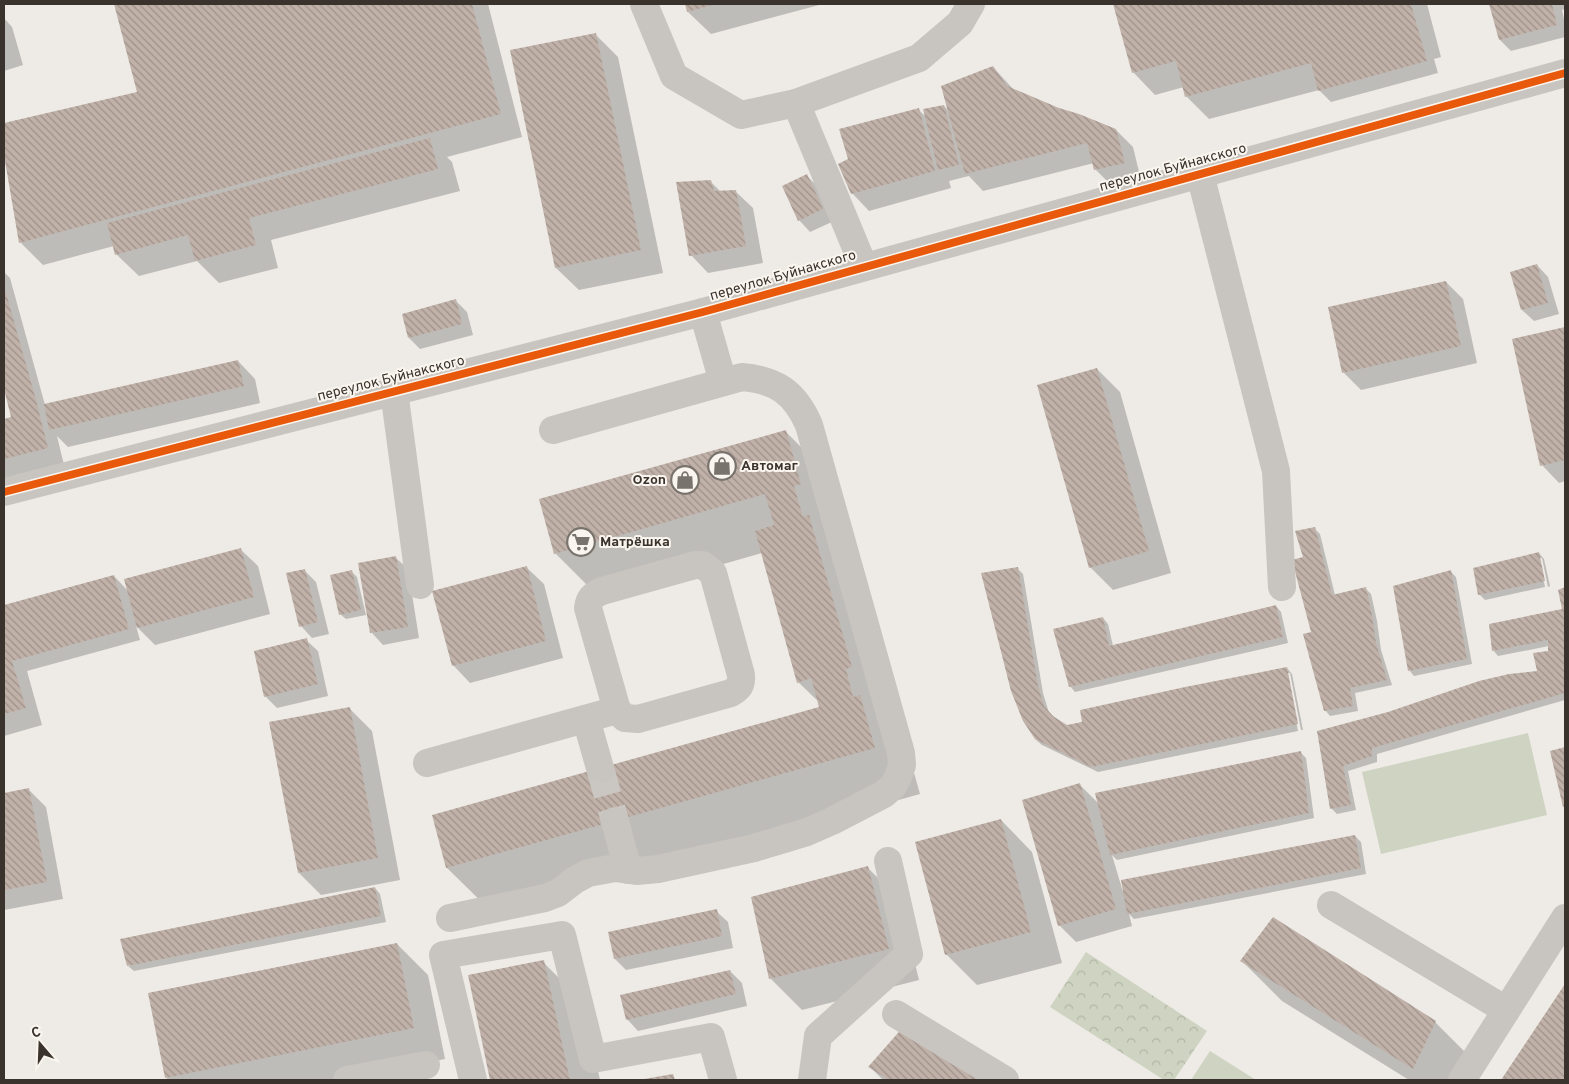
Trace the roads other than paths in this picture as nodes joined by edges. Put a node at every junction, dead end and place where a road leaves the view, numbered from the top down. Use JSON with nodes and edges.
{"nodes":[{"id":1,"x":644,"y":4,"type":"edge"},
{"id":2,"x":971,"y":4,"type":"edge"},
{"id":3,"x":1565,"y":72,"type":"edge"},
{"id":4,"x":796,"y":103,"type":"junction"},
{"id":5,"x":1200,"y":174,"type":"junction"},
{"id":6,"x":864,"y":267,"type":"junction"},
{"id":7,"x":703,"y":312,"type":"junction"},
{"id":8,"x":723,"y":382,"type":"junction"},
{"id":9,"x":394,"y":391,"type":"junction"},
{"id":10,"x":553,"y":430,"type":"dead end"},
{"id":11,"x":4,"y":492,"type":"edge"},
{"id":12,"x":420,"y":585,"type":"dead end"},
{"id":13,"x":1282,"y":587,"type":"dead end"},
{"id":14,"x":617,"y":710,"type":"junction"},
{"id":15,"x":586,"y":718,"type":"junction"},
{"id":16,"x":427,"y":763,"type":"dead end"},
{"id":17,"x":600,"y":768,"type":"tunnel mouth"},
{"id":18,"x":615,"y":821,"type":"tunnel mouth"},
{"id":19,"x":888,"y":861,"type":"dead end"},
{"id":20,"x":628,"y":870,"type":"junction"},
{"id":21,"x":1331,"y":904,"type":"dead end"},
{"id":22,"x":450,"y":918,"type":"dead end"},
{"id":23,"x":1565,"y":918,"type":"edge"},
{"id":24,"x":1506,"y":1010,"type":"junction"},
{"id":25,"x":896,"y":1014,"type":"dead end"},
{"id":26,"x":426,"y":1065,"type":"dead end"},
{"id":27,"x":347,"y":1080,"type":"edge"},
{"id":28,"x":474,"y":1080,"type":"edge"},
{"id":29,"x":723,"y":1080,"type":"edge"},
{"id":30,"x":812,"y":1080,"type":"edge"},
{"id":31,"x":1005,"y":1080,"type":"edge"},
{"id":32,"x":1462,"y":1080,"type":"edge"}],
"edges":[{"from":1,"to":4,"type":"street"},
{"from":2,"to":4,"type":"street"},
{"from":3,"to":5,"type":"street","name":"переулок Буйнакского"},
{"from":4,"to":6,"type":"street"},
{"from":5,"to":6,"type":"street","name":"переулок Буйнакского"},
{"from":5,"to":13,"type":"street"},
{"from":6,"to":7,"type":"street","name":"переулок Буйнакского"},
{"from":7,"to":8,"type":"street"},
{"from":7,"to":9,"type":"street","name":"переулок Буйнакского"},
{"from":8,"to":10,"type":"street"},
{"from":8,"to":20,"type":"street"},
{"from":9,"to":11,"type":"street","name":"переулок Буйнакского"},
{"from":9,"to":12,"type":"street"},
{"from":14,"to":14,"type":"street"},
{"from":14,"to":15,"type":"street"},
{"from":15,"to":16,"type":"street"},
{"from":15,"to":17,"type":"street"},
{"from":18,"to":20,"type":"street"},
{"from":19,"to":30,"type":"street"},
{"from":20,"to":22,"type":"street"},
{"from":21,"to":24,"type":"street"},
{"from":23,"to":24,"type":"street"},
{"from":24,"to":32,"type":"street"},
{"from":25,"to":31,"type":"street"},
{"from":26,"to":27,"type":"street"},
{"from":28,"to":29,"type":"street"}]}
